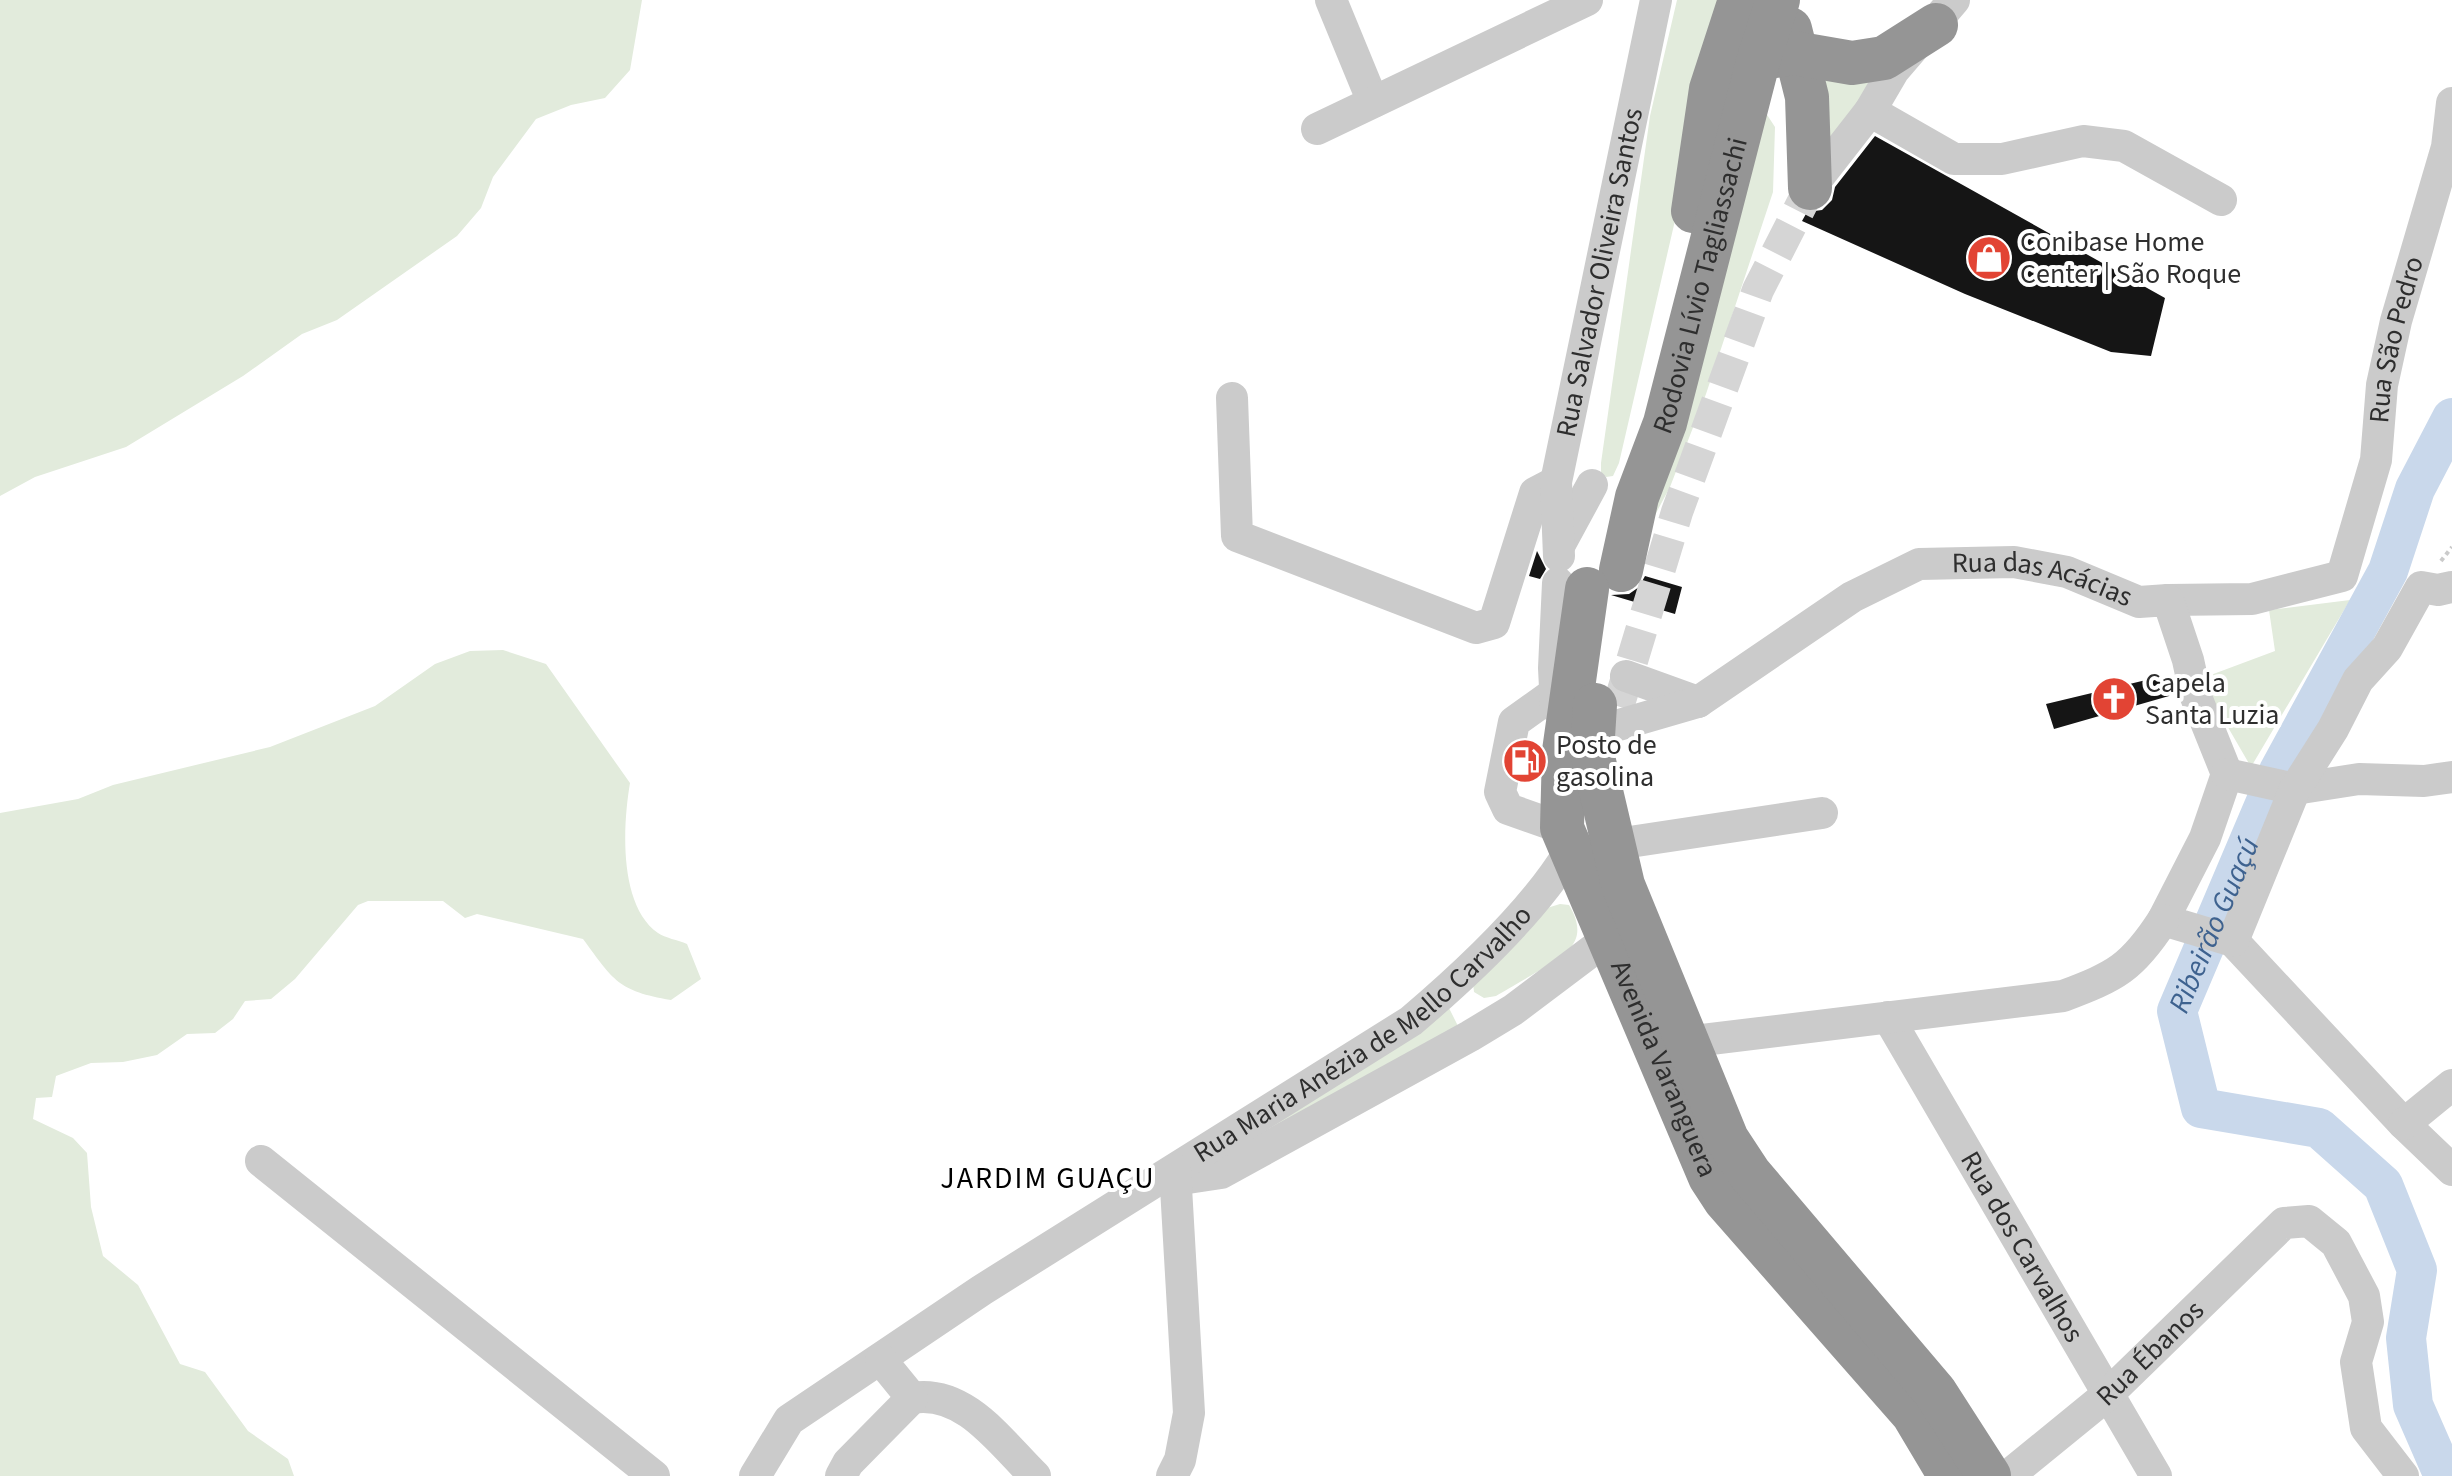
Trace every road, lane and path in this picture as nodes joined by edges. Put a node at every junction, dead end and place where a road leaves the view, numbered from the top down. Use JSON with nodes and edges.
{"nodes":[{"id":1,"x":1331,"y":0,"type":"edge"},
{"id":2,"x":1587,"y":0,"type":"edge"},
{"id":3,"x":1656,"y":0,"type":"edge"},
{"id":4,"x":1740,"y":0,"type":"edge"},
{"id":5,"x":1778,"y":0,"type":"edge"},
{"id":6,"x":1786,"y":0,"type":"edge"},
{"id":7,"x":1945,"y":12,"type":"edge"},
{"id":8,"x":1776,"y":56,"type":"junction"},
{"id":9,"x":1711,"y":89,"type":"junction"},
{"id":10,"x":1373,"y":102,"type":"junction"},
{"id":11,"x":2452,"y":103,"type":"edge"},
{"id":12,"x":1870,"y":111,"type":"junction"},
{"id":13,"x":1317,"y":129,"type":"dead end"},
{"id":14,"x":1810,"y":188,"type":"joint"},
{"id":15,"x":2221,"y":200,"type":"dead end"},
{"id":16,"x":1232,"y":398,"type":"dead end"},
{"id":17,"x":1556,"y":482,"type":"junction"},
{"id":18,"x":1604,"y":487,"type":"junction"},
{"id":19,"x":1584,"y":572,"type":"junction"},
{"id":20,"x":2436,"y":587,"type":"edge"},
{"id":21,"x":2168,"y":600,"type":"junction"},
{"id":22,"x":1626,"y":676,"type":"dead end"},
{"id":23,"x":1556,"y":692,"type":"junction"},
{"id":24,"x":1698,"y":702,"type":"junction"},
{"id":25,"x":1612,"y":727,"type":"dead end"},
{"id":26,"x":1564,"y":751,"type":"junction"},
{"id":27,"x":2227,"y":774,"type":"junction"},
{"id":28,"x":2452,"y":777,"type":"edge"},
{"id":29,"x":2279,"y":786,"type":"junction"},
{"id":30,"x":1822,"y":813,"type":"dead end"},
{"id":31,"x":1566,"y":840,"type":"junction"},
{"id":32,"x":1612,"y":845,"type":"junction"},
{"id":33,"x":2200,"y":931,"type":"junction"},
{"id":34,"x":1623,"y":934,"type":"junction"},
{"id":35,"x":1450,"y":987,"type":"junction"},
{"id":36,"x":1888,"y":1017,"type":"junction"},
{"id":37,"x":1470,"y":1036,"type":"junction"},
{"id":38,"x":1686,"y":1042,"type":"junction"},
{"id":39,"x":2452,"y":1085,"type":"edge"},
{"id":40,"x":2404,"y":1124,"type":"junction"},
{"id":41,"x":261,"y":1161,"type":"dead end"},
{"id":42,"x":2452,"y":1170,"type":"edge"},
{"id":43,"x":1168,"y":1178,"type":"junction"},
{"id":44,"x":881,"y":1360,"type":"junction"},
{"id":45,"x":2106,"y":1396,"type":"junction"},
{"id":46,"x":912,"y":1398,"type":"junction"},
{"id":47,"x":654,"y":1476,"type":"edge"},
{"id":48,"x":755,"y":1476,"type":"edge"},
{"id":49,"x":841,"y":1476,"type":"edge"},
{"id":50,"x":1035,"y":1476,"type":"edge"},
{"id":51,"x":1172,"y":1476,"type":"edge"},
{"id":52,"x":1950,"y":1476,"type":"edge"},
{"id":53,"x":1989,"y":1476,"type":"edge"},
{"id":54,"x":2008,"y":1476,"type":"edge"},
{"id":55,"x":2156,"y":1476,"type":"edge"},
{"id":56,"x":2403,"y":1476,"type":"edge"}],
"edges":[{"from":1,"to":10,"type":"street"},
{"from":2,"to":10,"type":"street"},
{"from":3,"to":17,"type":"street","name":"Rua Salvador Oliveira Santos"},
{"from":4,"to":9,"type":"highway","name":"Rodovia Lívio Tagliassachi"},
{"from":5,"to":8,"type":"highway","name":"Rodovia Lívio Tagliassachi"},
{"from":6,"to":8,"type":"highway"},
{"from":7,"to":8,"type":"highway"},
{"from":7,"to":12,"type":"street"},
{"from":8,"to":9,"type":"highway"},
{"from":8,"to":14,"type":"highway"},
{"from":8,"to":19,"type":"highway","name":"Rodovia Lívio Tagliassachi"},
{"from":9,"to":18,"type":"highway","name":"Rodovia Lívio Tagliassachi"},
{"from":10,"to":13,"type":"street"},
{"from":11,"to":21,"type":"street","name":"Rua São Pedro"},
{"from":12,"to":14,"type":"street"},
{"from":12,"to":15,"type":"street"},
{"from":16,"to":17,"type":"street"},
{"from":17,"to":18,"type":"street"},
{"from":17,"to":19,"type":"street","name":"Rua Salvador Oliveira Santos"},
{"from":18,"to":19,"type":"highway","name":"Rodovia Lívio Tagliassachi"},
{"from":19,"to":23,"type":"street","name":"Rua Salvador Oliveira Santos"},
{"from":19,"to":26,"type":"highway","name":"Avenida Varanguera"},
{"from":19,"to":32,"type":"highway","name":"Avenida Varanguera"},
{"from":20,"to":29,"type":"street"},
{"from":21,"to":24,"type":"street","name":"Rua das Acácias"},
{"from":21,"to":27,"type":"street","name":"Rua das Acácias"},
{"from":22,"to":24,"type":"street"},
{"from":23,"to":26,"type":"street","name":"Rua Salvador Oliveira Santos"},
{"from":23,"to":31,"type":"street"},
{"from":24,"to":25,"type":"street","name":"Rua das Acácias"},
{"from":26,"to":31,"type":"highway","name":"Avenida Varanguera"},
{"from":27,"to":29,"type":"street"},
{"from":27,"to":33,"type":"street"},
{"from":28,"to":29,"type":"street"},
{"from":29,"to":33,"type":"street"},
{"from":30,"to":32,"type":"street"},
{"from":31,"to":32,"type":"street"},
{"from":31,"to":34,"type":"highway","name":"Avenida Varanguera"},
{"from":31,"to":35,"type":"street","name":"Rua Maria Anézia de Mello Carvalho"},
{"from":32,"to":34,"type":"highway","name":"Avenida Varanguera"},
{"from":33,"to":36,"type":"street"},
{"from":33,"to":40,"type":"street"},
{"from":34,"to":37,"type":"street"},
{"from":34,"to":38,"type":"highway","name":"Avenida Varanguera"},
{"from":34,"to":52,"type":"highway","name":"Avenida Varanguera"},
{"from":35,"to":37,"type":"street"},
{"from":35,"to":43,"type":"street","name":"Rua Maria Anézia de Mello Carvalho"},
{"from":36,"to":38,"type":"street"},
{"from":36,"to":45,"type":"street","name":"Rua dos Carvalhos"},
{"from":37,"to":43,"type":"street"},
{"from":38,"to":53,"type":"highway","name":"Avenida Varanguera"},
{"from":39,"to":40,"type":"street"},
{"from":40,"to":42,"type":"street"},
{"from":41,"to":47,"type":"street"},
{"from":43,"to":44,"type":"street","name":"Rua Maria Anézia de Mello Carvalho"},
{"from":43,"to":51,"type":"street"},
{"from":44,"to":46,"type":"street"},
{"from":44,"to":48,"type":"street","name":"Rua Maria Anézia de Mello Carvalho"},
{"from":45,"to":54,"type":"street","name":"Rua Ébanos"},
{"from":45,"to":55,"type":"street","name":"Rua dos Carvalhos"},
{"from":45,"to":56,"type":"street","name":"Rua Ébanos"},
{"from":46,"to":49,"type":"street"},
{"from":46,"to":50,"type":"street"}]}
